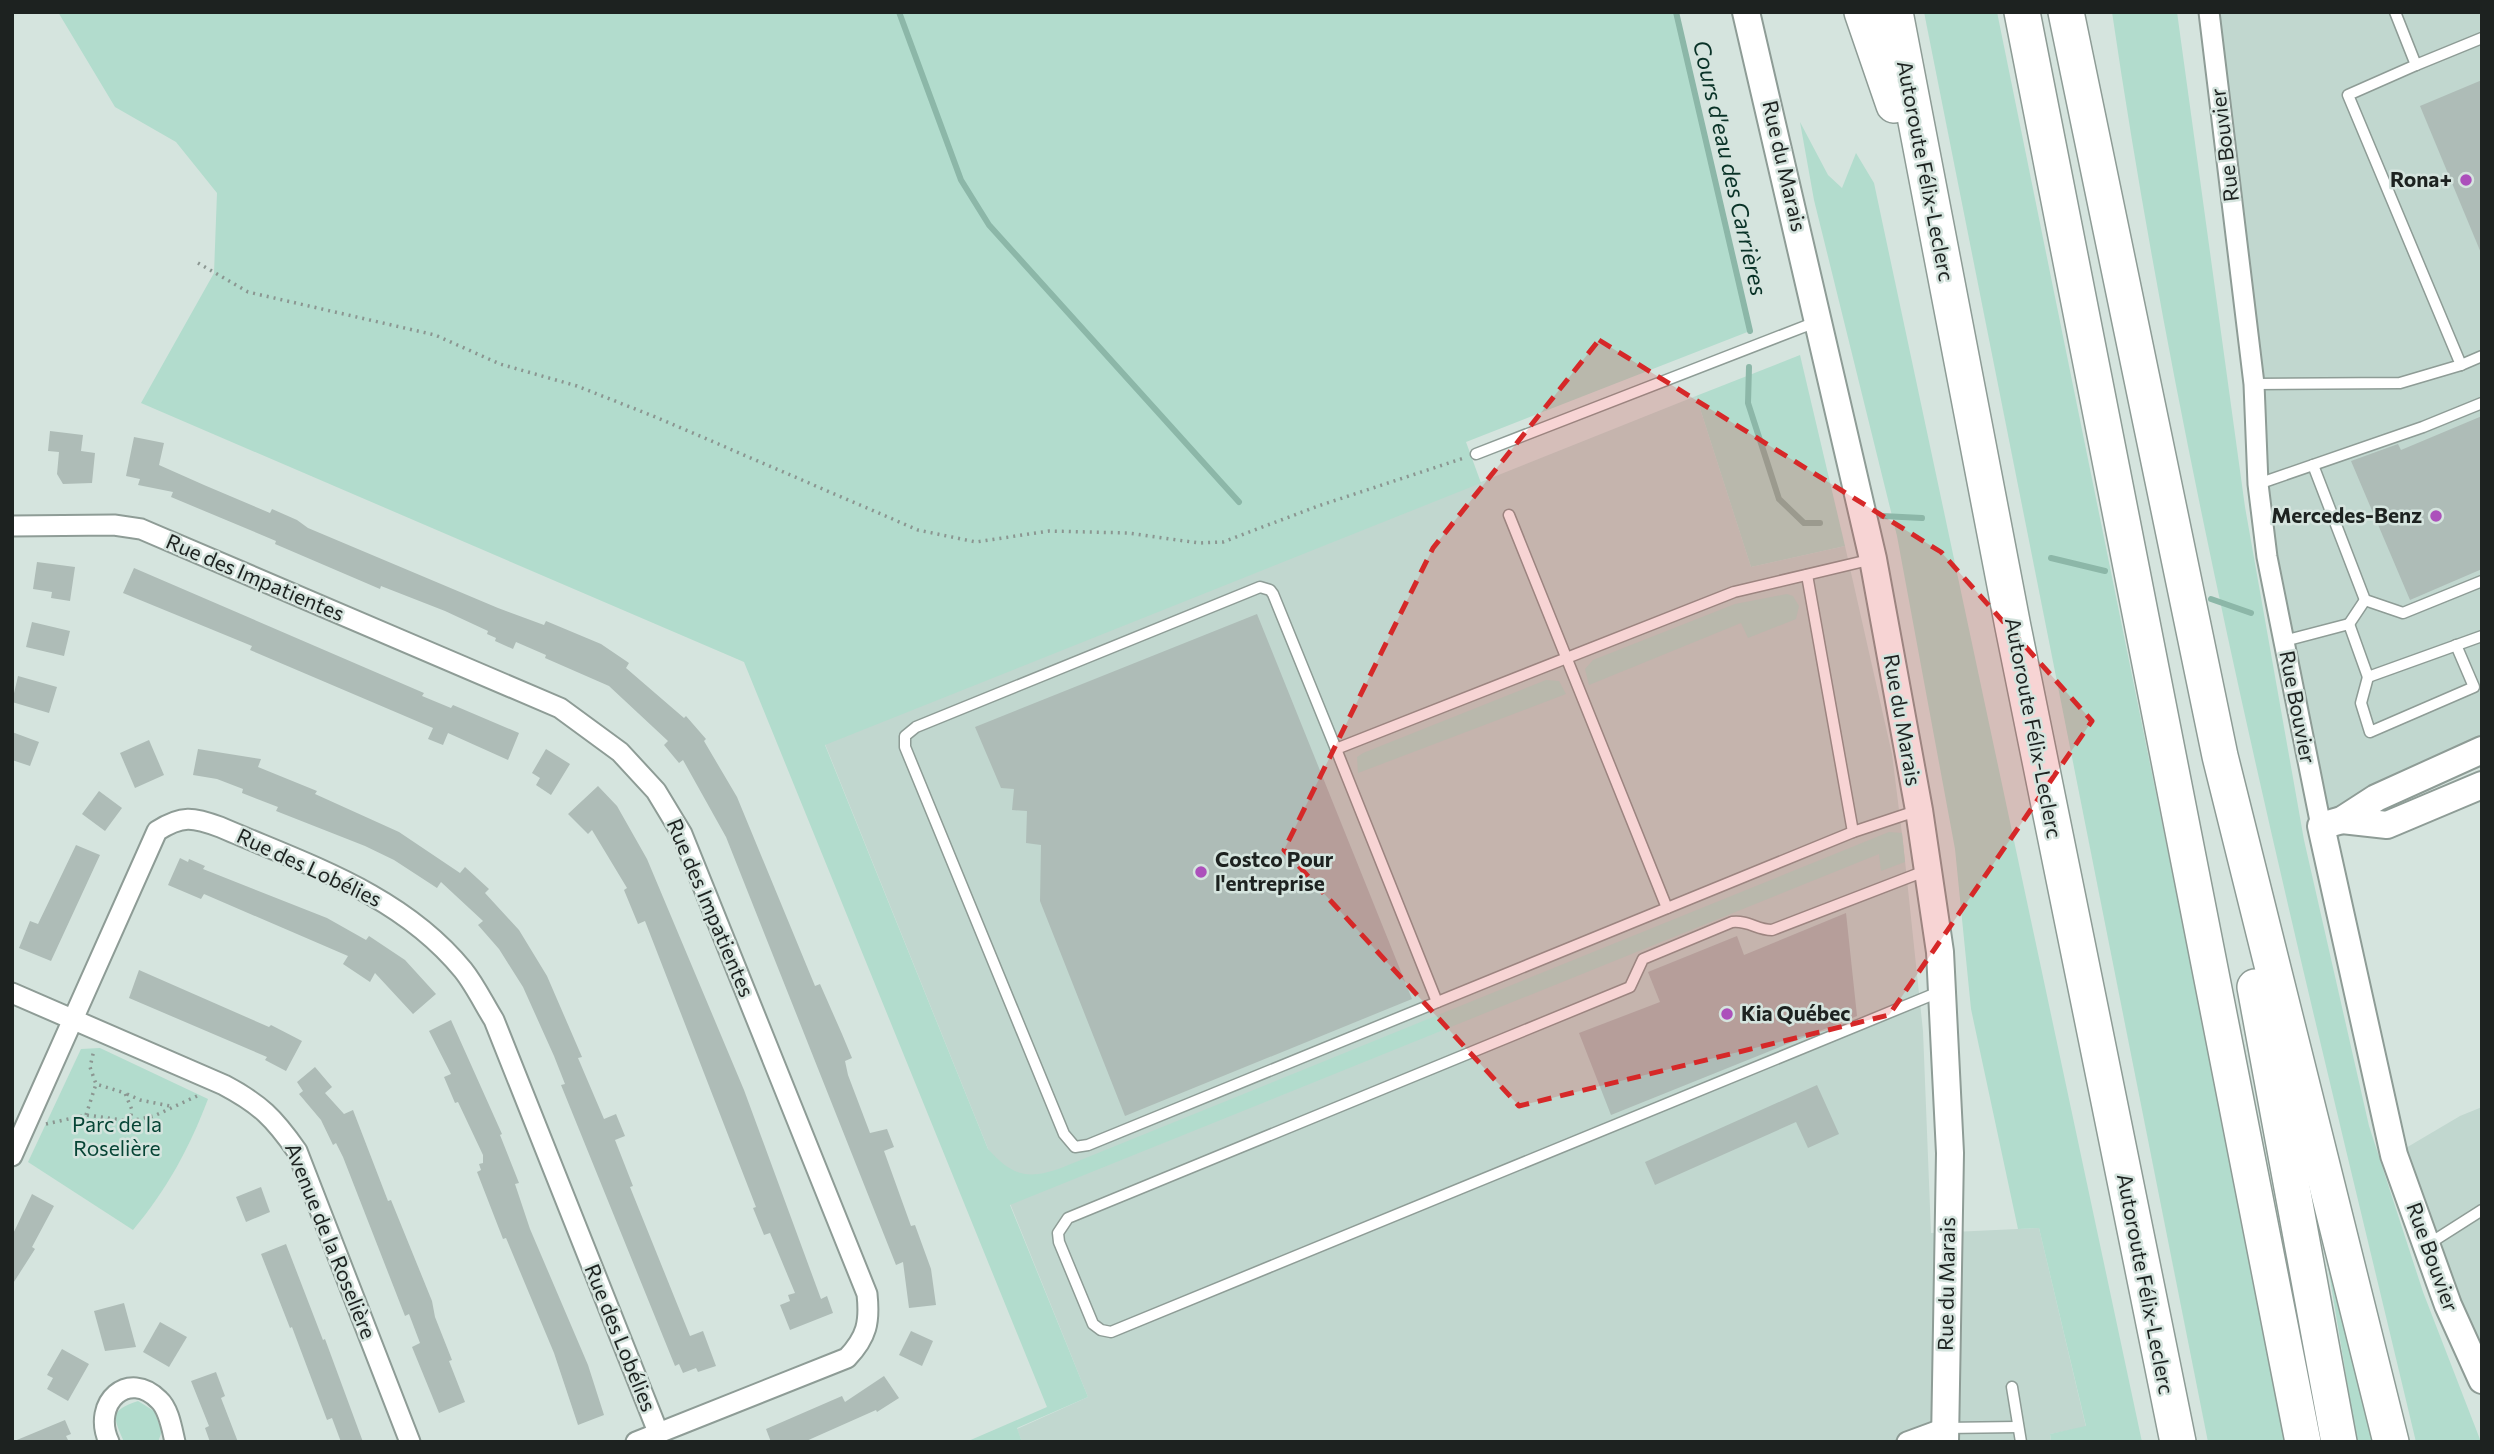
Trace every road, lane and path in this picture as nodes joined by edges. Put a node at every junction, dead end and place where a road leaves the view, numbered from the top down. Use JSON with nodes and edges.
{"nodes":[{"id":1,"x":1746,"y":12,"type":"edge"},
{"id":2,"x":1862,"y":12,"type":"edge"},
{"id":3,"x":1895,"y":12,"type":"edge"},
{"id":4,"x":2022,"y":12,"type":"edge"},
{"id":5,"x":2066,"y":12,"type":"edge"},
{"id":6,"x":2080,"y":12,"type":"edge"},
{"id":7,"x":2209,"y":12,"type":"edge"},
{"id":8,"x":2395,"y":12,"type":"edge"},
{"id":9,"x":2482,"y":38,"type":"edge"},
{"id":10,"x":2416,"y":65,"type":"junction"},
{"id":11,"x":2088,"y":122,"type":"junction"},
{"id":12,"x":1932,"y":214,"type":"junction"},
{"id":13,"x":198,"y":264,"type":"dead end"},
{"id":14,"x":1819,"y":321,"type":"junction"},
{"id":15,"x":2482,"y":356,"type":"edge"},
{"id":16,"x":2461,"y":365,"type":"junction"},
{"id":17,"x":2254,"y":384,"type":"junction"},
{"id":18,"x":2482,"y":402,"type":"edge"},
{"id":19,"x":1476,"y":454,"type":"joint"},
{"id":20,"x":2313,"y":465,"type":"junction"},
{"id":21,"x":2258,"y":484,"type":"junction"},
{"id":22,"x":1509,"y":515,"type":"dead end"},
{"id":23,"x":12,"y":526,"type":"edge"},
{"id":24,"x":1873,"y":559,"type":"junction"},
{"id":25,"x":1807,"y":575,"type":"junction"},
{"id":26,"x":2482,"y":581,"type":"edge"},
{"id":27,"x":2365,"y":600,"type":"junction"},
{"id":28,"x":2349,"y":624,"type":"junction"},
{"id":29,"x":2482,"y":636,"type":"edge"},
{"id":30,"x":2284,"y":641,"type":"junction"},
{"id":31,"x":2456,"y":645,"type":"junction"},
{"id":32,"x":1567,"y":658,"type":"junction"},
{"id":33,"x":2368,"y":677,"type":"junction"},
{"id":34,"x":1336,"y":749,"type":"junction"},
{"id":35,"x":2482,"y":750,"type":"edge"},
{"id":36,"x":2220,"y":756,"type":"junction"},
{"id":37,"x":2482,"y":785,"type":"edge"},
{"id":38,"x":1919,"y":810,"type":"junction"},
{"id":39,"x":2331,"y":823,"type":"junction"},
{"id":40,"x":1853,"y":832,"type":"junction"},
{"id":41,"x":1928,"y":870,"type":"junction"},
{"id":42,"x":1667,"y":908,"type":"junction"},
{"id":43,"x":1942,"y":991,"type":"junction"},
{"id":44,"x":12,"y":993,"type":"edge"},
{"id":45,"x":1437,"y":1002,"type":"junction"},
{"id":46,"x":72,"y":1020,"type":"junction"},
{"id":47,"x":99,"y":1031,"type":"junction"},
{"id":48,"x":96,"y":1084,"type":"junction"},
{"id":49,"x":224,"y":1085,"type":"junction"},
{"id":50,"x":125,"y":1093,"type":"junction"},
{"id":51,"x":170,"y":1106,"type":"junction"},
{"id":52,"x":86,"y":1115,"type":"junction"},
{"id":53,"x":130,"y":1121,"type":"junction"},
{"id":54,"x":26,"y":1128,"type":"junction"},
{"id":55,"x":12,"y":1156,"type":"edge"},
{"id":56,"x":2482,"y":1210,"type":"edge"},
{"id":57,"x":2427,"y":1245,"type":"junction"},
{"id":58,"x":2482,"y":1380,"type":"edge"},
{"id":59,"x":2012,"y":1387,"type":"dead end"},
{"id":60,"x":2018,"y":1427,"type":"junction"},
{"id":61,"x":658,"y":1432,"type":"junction"},
{"id":62,"x":1945,"y":1435,"type":"edge"},
{"id":63,"x":109,"y":1442,"type":"edge"},
{"id":64,"x":175,"y":1442,"type":"edge"},
{"id":65,"x":411,"y":1442,"type":"edge"},
{"id":66,"x":636,"y":1442,"type":"edge"},
{"id":67,"x":1907,"y":1442,"type":"edge"},
{"id":68,"x":2021,"y":1442,"type":"edge"},
{"id":69,"x":2178,"y":1442,"type":"edge"},
{"id":70,"x":2303,"y":1442,"type":"edge"},
{"id":71,"x":2339,"y":1442,"type":"edge"},
{"id":72,"x":2391,"y":1442,"type":"edge"}],
"edges":[{"from":1,"to":14,"type":"street","name":"Rue du Marais"},
{"from":2,"to":12,"type":"highway"},
{"from":3,"to":12,"type":"highway","name":"Autoroute Félix-Leclerc"},
{"from":4,"to":70,"type":"highway"},
{"from":5,"to":11,"type":"highway"},
{"from":6,"to":11,"type":"highway"},
{"from":7,"to":17,"type":"street","name":"Rue Bouvier"},
{"from":8,"to":10,"type":"lane"},
{"from":9,"to":10,"type":"lane"},
{"from":10,"to":16,"type":"lane"},
{"from":11,"to":36,"type":"highway"},
{"from":12,"to":69,"type":"highway","name":"Autoroute Félix-Leclerc"},
{"from":13,"to":19,"type":"path"},
{"from":14,"to":19,"type":"lane"},
{"from":14,"to":24,"type":"street","name":"Rue du Marais"},
{"from":15,"to":16,"type":"lane"},
{"from":16,"to":17,"type":"lane"},
{"from":17,"to":21,"type":"street","name":"Rue Bouvier"},
{"from":18,"to":20,"type":"lane"},
{"from":20,"to":21,"type":"lane"},
{"from":20,"to":27,"type":"lane"},
{"from":21,"to":30,"type":"street","name":"Rue Bouvier"},
{"from":22,"to":32,"type":"lane"},
{"from":23,"to":61,"type":"street","name":"Rue des Impatientes"},
{"from":24,"to":25,"type":"lane"},
{"from":24,"to":38,"type":"street","name":"Rue du Marais"},
{"from":25,"to":32,"type":"lane"},
{"from":25,"to":40,"type":"lane"},
{"from":26,"to":27,"type":"lane"},
{"from":27,"to":28,"type":"lane"},
{"from":28,"to":30,"type":"lane"},
{"from":28,"to":33,"type":"lane"},
{"from":29,"to":31,"type":"lane"},
{"from":30,"to":39,"type":"street","name":"Rue Bouvier"},
{"from":31,"to":33,"type":"lane"},
{"from":31,"to":33,"type":"lane"},
{"from":32,"to":34,"type":"lane"},
{"from":32,"to":42,"type":"lane"},
{"from":34,"to":45,"type":"lane"},
{"from":34,"to":45,"type":"lane"},
{"from":35,"to":39,"type":"street"},
{"from":36,"to":71,"type":"highway"},
{"from":36,"to":72,"type":"highway"},
{"from":37,"to":39,"type":"street"},
{"from":38,"to":40,"type":"lane"},
{"from":38,"to":41,"type":"street","name":"Rue du Marais"},
{"from":39,"to":57,"type":"street","name":"Rue Bouvier"},
{"from":40,"to":42,"type":"lane"},
{"from":41,"to":43,"type":"street","name":"Rue du Marais"},
{"from":41,"to":43,"type":"lane"},
{"from":42,"to":45,"type":"lane"},
{"from":43,"to":62,"type":"street","name":"Rue du Marais"},
{"from":44,"to":46,"type":"street","name":"Avenue de la Roselière"},
{"from":46,"to":47,"type":"street","name":"Avenue de la Roselière"},
{"from":46,"to":54,"type":"street","name":"Rue des Lobélies"},
{"from":46,"to":61,"type":"street","name":"Rue des Lobélies"},
{"from":47,"to":48,"type":"path"},
{"from":47,"to":49,"type":"street","name":"Avenue de la Roselière"},
{"from":48,"to":50,"type":"path"},
{"from":48,"to":52,"type":"path"},
{"from":49,"to":51,"type":"path"},
{"from":49,"to":65,"type":"street","name":"Avenue de la Roselière"},
{"from":50,"to":51,"type":"path"},
{"from":50,"to":53,"type":"path"},
{"from":51,"to":53,"type":"path"},
{"from":52,"to":53,"type":"path"},
{"from":52,"to":54,"type":"path"},
{"from":54,"to":55,"type":"street","name":"Rue des Lobélies"},
{"from":56,"to":57,"type":"lane"},
{"from":57,"to":58,"type":"street","name":"Rue Bouvier"},
{"from":59,"to":60,"type":"lane"},
{"from":60,"to":62,"type":"lane"},
{"from":60,"to":68,"type":"lane"},
{"from":61,"to":66,"type":"street","name":"Rue des Impatientes"},
{"from":62,"to":67,"type":"street"},
{"from":63,"to":64,"type":"street"}]}
